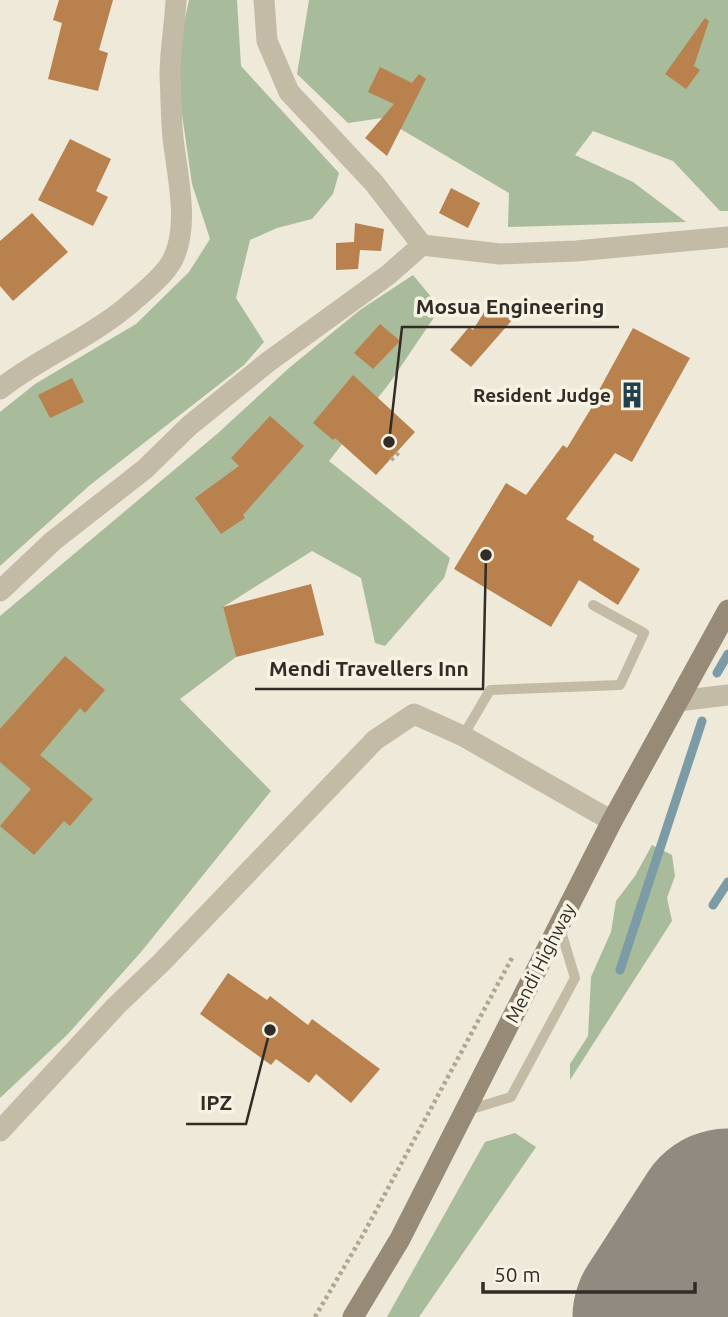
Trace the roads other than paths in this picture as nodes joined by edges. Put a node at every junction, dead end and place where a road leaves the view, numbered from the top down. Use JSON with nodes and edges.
{"nodes":[{"id":1,"x":176,"y":0,"type":"edge"},
{"id":2,"x":264,"y":0,"type":"edge"},
{"id":3,"x":728,"y":237,"type":"edge"},
{"id":4,"x":422,"y":245,"type":"junction"},
{"id":5,"x":0,"y":389,"type":"edge"},
{"id":6,"x":0,"y":591,"type":"edge"},
{"id":7,"x":593,"y":605,"type":"dead end"},
{"id":8,"x":728,"y":610,"type":"edge"},
{"id":9,"x":728,"y":695,"type":"edge"},
{"id":10,"x":678,"y":701,"type":"junction"},
{"id":11,"x":463,"y":736,"type":"junction"},
{"id":12,"x":612,"y":821,"type":"junction"},
{"id":13,"x":559,"y":926,"type":"junction"},
{"id":14,"x":465,"y":1111,"type":"junction"},
{"id":15,"x":0,"y":1131,"type":"edge"},
{"id":16,"x":353,"y":1317,"type":"edge"}],
"edges":[{"from":1,"to":5,"type":"street"},
{"from":2,"to":4,"type":"street"},
{"from":3,"to":4,"type":"street"},
{"from":4,"to":6,"type":"street"},
{"from":7,"to":11,"type":"lane"},
{"from":8,"to":10,"type":"main road","name":"Mendi Highway"},
{"from":9,"to":10,"type":"street"},
{"from":10,"to":12,"type":"main road","name":"Mendi Highway"},
{"from":11,"to":12,"type":"street"},
{"from":11,"to":15,"type":"street"},
{"from":12,"to":13,"type":"main road","name":"Mendi Highway"},
{"from":13,"to":14,"type":"main road","name":"Mendi Highway"},
{"from":13,"to":14,"type":"lane"},
{"from":14,"to":16,"type":"main road","name":"Mendi Highway"}]}
